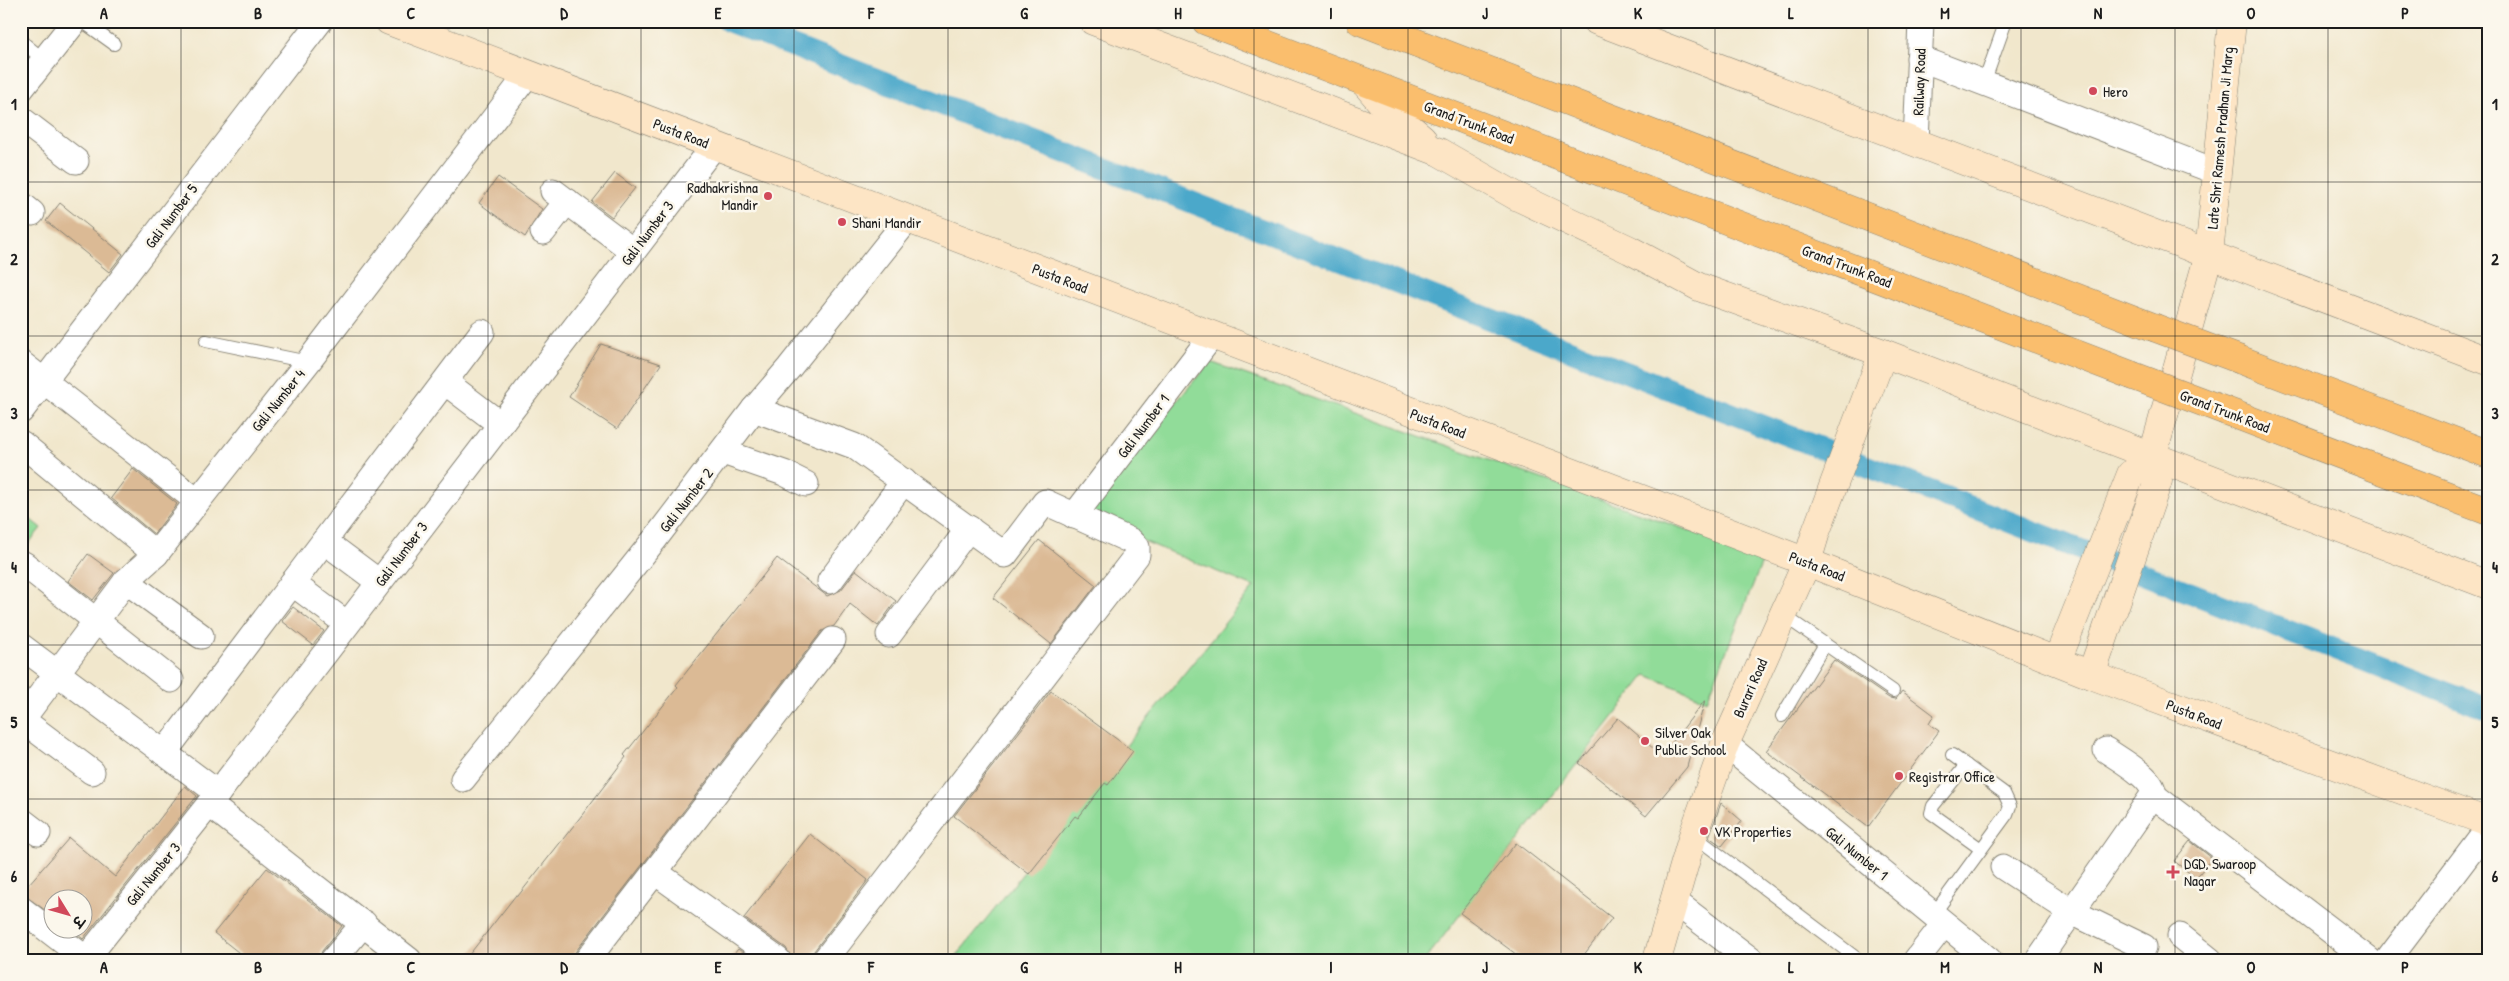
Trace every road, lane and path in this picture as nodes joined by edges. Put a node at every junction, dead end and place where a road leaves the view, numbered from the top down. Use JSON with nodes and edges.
{"nodes":[{"id":1,"x":75,"y":21,"type":"edge"},
{"id":2,"x":82,"y":21,"type":"edge"},
{"id":3,"x":320,"y":21,"type":"edge"},
{"id":4,"x":389,"y":21,"type":"edge"},
{"id":5,"x":1093,"y":21,"type":"edge"},
{"id":6,"x":1206,"y":21,"type":"edge"},
{"id":7,"x":1360,"y":21,"type":"edge"},
{"id":8,"x":1597,"y":21,"type":"edge"},
{"id":9,"x":1921,"y":21,"type":"edge"},
{"id":10,"x":2006,"y":21,"type":"edge"},
{"id":11,"x":2232,"y":21,"type":"edge"},
{"id":12,"x":21,"y":41,"type":"edge"},
{"id":13,"x":114,"y":44,"type":"dead end"},
{"id":14,"x":1919,"y":58,"type":"junction"},
{"id":15,"x":44,"y":60,"type":"junction"},
{"id":16,"x":528,"y":74,"type":"junction"},
{"id":17,"x":1364,"y":82,"type":"junction"},
{"id":18,"x":1984,"y":83,"type":"junction"},
{"id":19,"x":21,"y":89,"type":"edge"},
{"id":20,"x":21,"y":119,"type":"edge"},
{"id":21,"x":1916,"y":143,"type":"junction"},
{"id":22,"x":714,"y":146,"type":"junction"},
{"id":23,"x":1439,"y":152,"type":"junction"},
{"id":24,"x":76,"y":161,"type":"dead end"},
{"id":25,"x":2217,"y":172,"type":"junction"},
{"id":26,"x":907,"y":220,"type":"junction"},
{"id":27,"x":543,"y":232,"type":"dead end"},
{"id":28,"x":633,"y":251,"type":"junction"},
{"id":29,"x":2209,"y":254,"type":"junction"},
{"id":30,"x":482,"y":332,"type":"dead end"},
{"id":31,"x":1211,"y":337,"type":"junction"},
{"id":32,"x":206,"y":341,"type":"dead end"},
{"id":33,"x":1883,"y":353,"type":"junction"},
{"id":34,"x":2488,"y":361,"type":"edge"},
{"id":35,"x":308,"y":362,"type":"junction"},
{"id":36,"x":21,"y":364,"type":"edge"},
{"id":37,"x":44,"y":381,"type":"junction"},
{"id":38,"x":445,"y":382,"type":"junction"},
{"id":39,"x":754,"y":409,"type":"junction"},
{"id":40,"x":21,"y":411,"type":"edge"},
{"id":41,"x":500,"y":424,"type":"junction"},
{"id":42,"x":21,"y":443,"type":"edge"},
{"id":43,"x":723,"y":452,"type":"junction"},
{"id":44,"x":2488,"y":454,"type":"edge"},
{"id":45,"x":2152,"y":461,"type":"junction"},
{"id":46,"x":904,"y":481,"type":"junction"},
{"id":47,"x":806,"y":484,"type":"dead end"},
{"id":48,"x":197,"y":501,"type":"junction"},
{"id":49,"x":2488,"y":511,"type":"edge"},
{"id":50,"x":1074,"y":516,"type":"junction"},
{"id":51,"x":969,"y":528,"type":"junction"},
{"id":52,"x":324,"y":541,"type":"junction"},
{"id":53,"x":156,"y":554,"type":"junction"},
{"id":54,"x":1807,"y":562,"type":"junction"},
{"id":55,"x":24,"y":564,"type":"dead end"},
{"id":56,"x":126,"y":581,"type":"junction"},
{"id":57,"x":379,"y":582,"type":"junction"},
{"id":58,"x":830,"y":582,"type":"dead end"},
{"id":59,"x":292,"y":583,"type":"junction"},
{"id":60,"x":2488,"y":585,"type":"edge"},
{"id":61,"x":1783,"y":615,"type":"junction"},
{"id":62,"x":96,"y":622,"type":"junction"},
{"id":63,"x":347,"y":624,"type":"junction"},
{"id":64,"x":889,"y":635,"type":"dead end"},
{"id":65,"x":201,"y":636,"type":"dead end"},
{"id":66,"x":833,"y":640,"type":"dead end"},
{"id":67,"x":1826,"y":644,"type":"junction"},
{"id":68,"x":21,"y":646,"type":"edge"},
{"id":69,"x":2057,"y":661,"type":"junction"},
{"id":70,"x":57,"y":674,"type":"junction"},
{"id":71,"x":2090,"y":675,"type":"junction"},
{"id":72,"x":171,"y":680,"type":"dead end"},
{"id":73,"x":1893,"y":691,"type":"dead end"},
{"id":74,"x":1782,"y":716,"type":"dead end"},
{"id":75,"x":22,"y":720,"type":"edge"},
{"id":76,"x":1725,"y":744,"type":"junction"},
{"id":77,"x":2106,"y":750,"type":"dead end"},
{"id":78,"x":164,"y":752,"type":"junction"},
{"id":79,"x":1952,"y":755,"type":"dead end"},
{"id":80,"x":1966,"y":765,"type":"junction"},
{"id":81,"x":92,"y":772,"type":"dead end"},
{"id":82,"x":463,"y":779,"type":"dead end"},
{"id":83,"x":2153,"y":795,"type":"junction"},
{"id":84,"x":214,"y":798,"type":"junction"},
{"id":85,"x":2488,"y":822,"type":"edge"},
{"id":86,"x":2488,"y":828,"type":"edge"},
{"id":87,"x":1693,"y":836,"type":"junction"},
{"id":88,"x":1981,"y":849,"type":"junction"},
{"id":89,"x":2003,"y":867,"type":"dead end"},
{"id":90,"x":655,"y":872,"type":"junction"},
{"id":91,"x":1674,"y":901,"type":"junction"},
{"id":92,"x":21,"y":909,"type":"edge"},
{"id":93,"x":2072,"y":912,"type":"junction"},
{"id":94,"x":1938,"y":920,"type":"junction"},
{"id":95,"x":364,"y":923,"type":"junction"},
{"id":96,"x":2180,"y":936,"type":"dead end"},
{"id":97,"x":2144,"y":947,"type":"dead end"},
{"id":98,"x":85,"y":959,"type":"edge"},
{"id":99,"x":333,"y":960,"type":"edge"},
{"id":100,"x":409,"y":960,"type":"edge"},
{"id":101,"x":587,"y":960,"type":"edge"},
{"id":102,"x":778,"y":960,"type":"edge"},
{"id":103,"x":825,"y":960,"type":"edge"},
{"id":104,"x":1657,"y":960,"type":"edge"},
{"id":105,"x":1751,"y":960,"type":"edge"},
{"id":106,"x":1859,"y":960,"type":"edge"},
{"id":107,"x":1916,"y":960,"type":"edge"},
{"id":108,"x":1989,"y":960,"type":"edge"},
{"id":109,"x":2038,"y":960,"type":"edge"},
{"id":110,"x":2210,"y":960,"type":"edge"},
{"id":111,"x":2369,"y":960,"type":"edge"},
{"id":112,"x":2388,"y":960,"type":"edge"}],
"edges":[{"from":1,"to":15,"type":"street"},
{"from":2,"to":13,"type":"lane"},
{"from":3,"to":37,"type":"street","name":"Gali Number 5"},
{"from":4,"to":16,"type":"main road","name":"Pusta Road"},
{"from":5,"to":23,"type":"main road"},
{"from":6,"to":17,"type":"highway","name":"Grand Trunk Road"},
{"from":7,"to":44,"type":"highway","bridge":true},
{"from":8,"to":21,"type":"main road"},
{"from":9,"to":14,"type":"street","name":"Railway Road"},
{"from":10,"to":18,"type":"lane"},
{"from":11,"to":25,"type":"main road","name":"Late Shri Ramesh Pradhan Ji Marg"},
{"from":12,"to":15,"type":"lane"},
{"from":14,"to":18,"type":"street"},
{"from":14,"to":21,"type":"street","name":"Railway Road"},
{"from":15,"to":19,"type":"street"},
{"from":16,"to":22,"type":"main road","name":"Pusta Road"},
{"from":16,"to":35,"type":"street","name":"Gali Number 4"},
{"from":17,"to":23,"type":"main road"},
{"from":17,"to":49,"type":"highway","name":"Grand Trunk Road","bridge":true},
{"from":18,"to":25,"type":"street"},
{"from":20,"to":24,"type":"street"},
{"from":21,"to":29,"type":"main road"},
{"from":22,"to":26,"type":"main road","name":"Pusta Road"},
{"from":22,"to":28,"type":"street","name":"Gali Number 3"},
{"from":23,"to":33,"type":"main road"},
{"from":25,"to":29,"type":"main road","name":"Late Shri Ramesh Pradhan Ji Marg"},
{"from":26,"to":31,"type":"main road","name":"Pusta Road"},
{"from":26,"to":39,"type":"street","name":"Gali Number 2"},
{"from":27,"to":28,"type":"street"},
{"from":28,"to":41,"type":"street","name":"Gali Number 3"},
{"from":29,"to":34,"type":"main road"},
{"from":29,"to":45,"type":"main road","name":"Late Shri Ramesh Pradhan Ji Marg"},
{"from":30,"to":38,"type":"street"},
{"from":31,"to":50,"type":"street","name":"Gali Number 1"},
{"from":31,"to":54,"type":"main road","name":"Pusta Road"},
{"from":32,"to":35,"type":"lane"},
{"from":33,"to":45,"type":"main road"},
{"from":33,"to":54,"type":"main road","name":"Burari Road"},
{"from":35,"to":48,"type":"street","name":"Gali Number 4"},
{"from":36,"to":37,"type":"street"},
{"from":37,"to":40,"type":"street","name":"Gali Number 5"},
{"from":37,"to":48,"type":"street"},
{"from":38,"to":41,"type":"street"},
{"from":38,"to":52,"type":"street"},
{"from":39,"to":43,"type":"street","name":"Gali Number 2"},
{"from":39,"to":46,"type":"street"},
{"from":41,"to":57,"type":"street","name":"Gali Number 3"},
{"from":42,"to":53,"type":"street"},
{"from":43,"to":47,"type":"street"},
{"from":43,"to":82,"type":"street","name":"Gali Number 2"},
{"from":45,"to":60,"type":"main road"},
{"from":45,"to":69,"type":"main road"},
{"from":45,"to":71,"type":"main road"},
{"from":46,"to":51,"type":"street"},
{"from":46,"to":58,"type":"street"},
{"from":48,"to":53,"type":"street","name":"Gali Number 4"},
{"from":50,"to":51,"type":"street"},
{"from":50,"to":103,"type":"street"},
{"from":51,"to":64,"type":"street"},
{"from":52,"to":57,"type":"street"},
{"from":52,"to":59,"type":"street"},
{"from":53,"to":56,"type":"street","name":"Gali Number 4"},
{"from":54,"to":61,"type":"main road","name":"Burari Road"},
{"from":54,"to":69,"type":"main road","name":"Pusta Road"},
{"from":55,"to":62,"type":"street"},
{"from":56,"to":62,"type":"street","name":"Gali Number 4"},
{"from":56,"to":65,"type":"street"},
{"from":57,"to":63,"type":"street","name":"Gali Number 3"},
{"from":59,"to":63,"type":"street"},
{"from":59,"to":78,"type":"street"},
{"from":61,"to":67,"type":"lane"},
{"from":61,"to":76,"type":"main road","name":"Burari Road"},
{"from":62,"to":70,"type":"street","name":"Gali Number 4"},
{"from":62,"to":72,"type":"street"},
{"from":63,"to":84,"type":"street","name":"Gali Number 3"},
{"from":66,"to":90,"type":"street"},
{"from":67,"to":73,"type":"lane"},
{"from":67,"to":74,"type":"lane"},
{"from":68,"to":70,"type":"street"},
{"from":69,"to":71,"type":"main road","name":"Pusta Road"},
{"from":70,"to":75,"type":"street","name":"Gali Number 4"},
{"from":70,"to":78,"type":"street"},
{"from":71,"to":85,"type":"main road","name":"Pusta Road"},
{"from":75,"to":81,"type":"street"},
{"from":76,"to":87,"type":"main road","name":"Burari Road"},
{"from":76,"to":94,"type":"street","name":"Gali Number 1"},
{"from":77,"to":83,"type":"street"},
{"from":78,"to":84,"type":"street"},
{"from":79,"to":80,"type":"lane"},
{"from":80,"to":88,"type":"lane"},
{"from":80,"to":88,"type":"lane"},
{"from":83,"to":93,"type":"street"},
{"from":83,"to":111,"type":"street"},
{"from":84,"to":95,"type":"street"},
{"from":84,"to":98,"type":"street","name":"Gali Number 3"},
{"from":86,"to":112,"type":"street"},
{"from":87,"to":91,"type":"main road","name":"Burari Road"},
{"from":87,"to":106,"type":"lane"},
{"from":88,"to":94,"type":"lane"},
{"from":89,"to":93,"type":"street"},
{"from":90,"to":101,"type":"street"},
{"from":90,"to":102,"type":"street"},
{"from":91,"to":104,"type":"main road","name":"Burari Road"},
{"from":91,"to":105,"type":"street"},
{"from":92,"to":98,"type":"street"},
{"from":93,"to":97,"type":"street"},
{"from":93,"to":109,"type":"street"},
{"from":94,"to":107,"type":"street"},
{"from":94,"to":108,"type":"street","name":"Gali Number 1"},
{"from":95,"to":99,"type":"street"},
{"from":95,"to":100,"type":"street"},
{"from":96,"to":110,"type":"street"}]}
